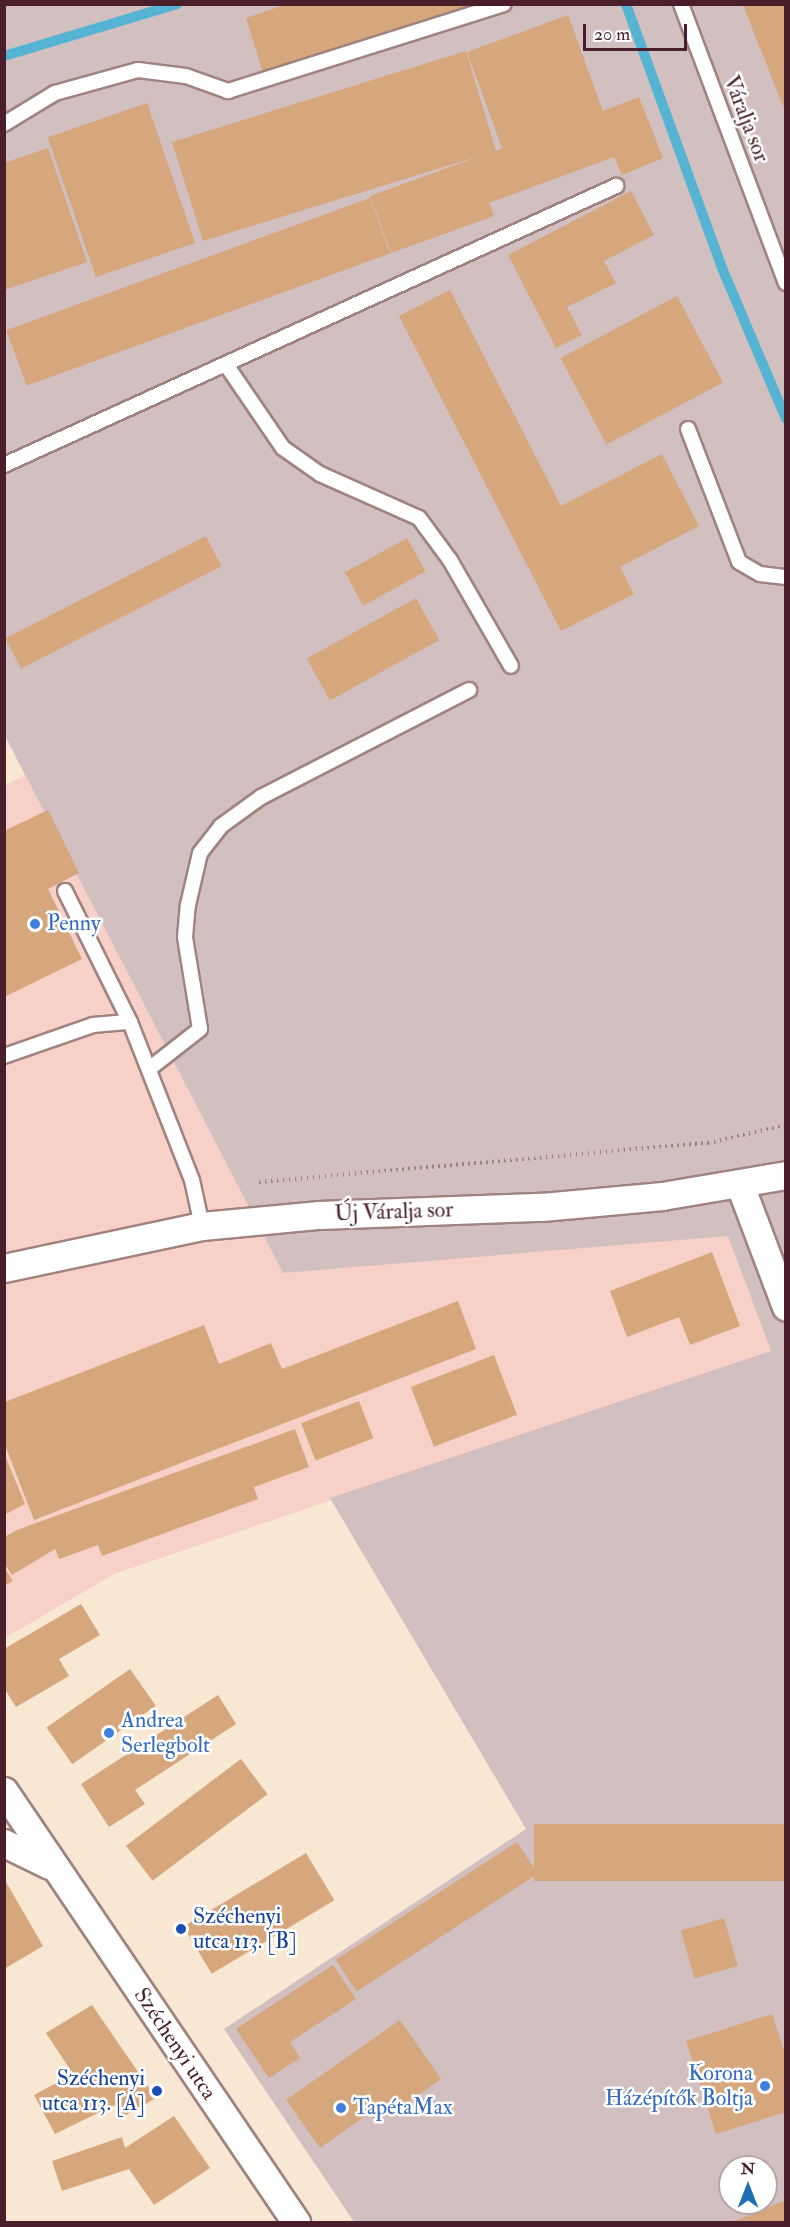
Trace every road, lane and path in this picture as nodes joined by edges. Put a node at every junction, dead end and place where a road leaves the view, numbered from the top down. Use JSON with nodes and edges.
{"nodes":[{"id":1,"x":504,"y":4,"type":"edge"},
{"id":2,"x":681,"y":4,"type":"edge"},
{"id":3,"x":4,"y":124,"type":"edge"},
{"id":4,"x":616,"y":186,"type":"dead end"},
{"id":5,"x":786,"y":282,"type":"edge"},
{"id":6,"x":227,"y":366,"type":"junction"},
{"id":7,"x":688,"y":429,"type":"dead end"},
{"id":8,"x":4,"y":465,"type":"edge"},
{"id":9,"x":786,"y":577,"type":"edge"},
{"id":10,"x":511,"y":666,"type":"dead end"},
{"id":11,"x":470,"y":690,"type":"dead end"},
{"id":12,"x":65,"y":891,"type":"dead end"},
{"id":13,"x":130,"y":1022,"type":"junction"},
{"id":14,"x":4,"y":1056,"type":"edge"},
{"id":15,"x":150,"y":1069,"type":"junction"},
{"id":16,"x":786,"y":1125,"type":"edge"},
{"id":17,"x":786,"y":1175,"type":"edge"},
{"id":18,"x":259,"y":1182,"type":"dead end"},
{"id":19,"x":740,"y":1185,"type":"junction"},
{"id":20,"x":202,"y":1226,"type":"junction"},
{"id":21,"x":4,"y":1268,"type":"edge"},
{"id":22,"x":786,"y":1307,"type":"edge"},
{"id":23,"x":4,"y":1791,"type":"edge"},
{"id":24,"x":4,"y":1843,"type":"edge"},
{"id":25,"x":4,"y":1861,"type":"edge"},
{"id":26,"x":52,"y":1867,"type":"junction"},
{"id":27,"x":296,"y":2223,"type":"edge"}],
"edges":[{"from":1,"to":3,"type":"lane"},
{"from":2,"to":5,"type":"lane","name":"Váralja sor"},
{"from":4,"to":6,"type":"lane"},
{"from":6,"to":8,"type":"lane"},
{"from":6,"to":10,"type":"lane"},
{"from":7,"to":9,"type":"lane"},
{"from":11,"to":15,"type":"lane"},
{"from":12,"to":13,"type":"lane"},
{"from":13,"to":14,"type":"lane"},
{"from":13,"to":15,"type":"lane"},
{"from":15,"to":20,"type":"lane"},
{"from":16,"to":18,"type":"path"},
{"from":17,"to":19,"type":"street","name":"Új Váralja sor"},
{"from":19,"to":20,"type":"street","name":"Új Váralja sor"},
{"from":19,"to":22,"type":"street"},
{"from":20,"to":21,"type":"street","name":"Új Váralja sor"},
{"from":23,"to":26,"type":"street","name":"Széchenyi utca"},
{"from":24,"to":26,"type":"street","name":"Széchenyi utca"},
{"from":25,"to":26,"type":"street"},
{"from":26,"to":27,"type":"street","name":"Széchenyi utca"}]}
